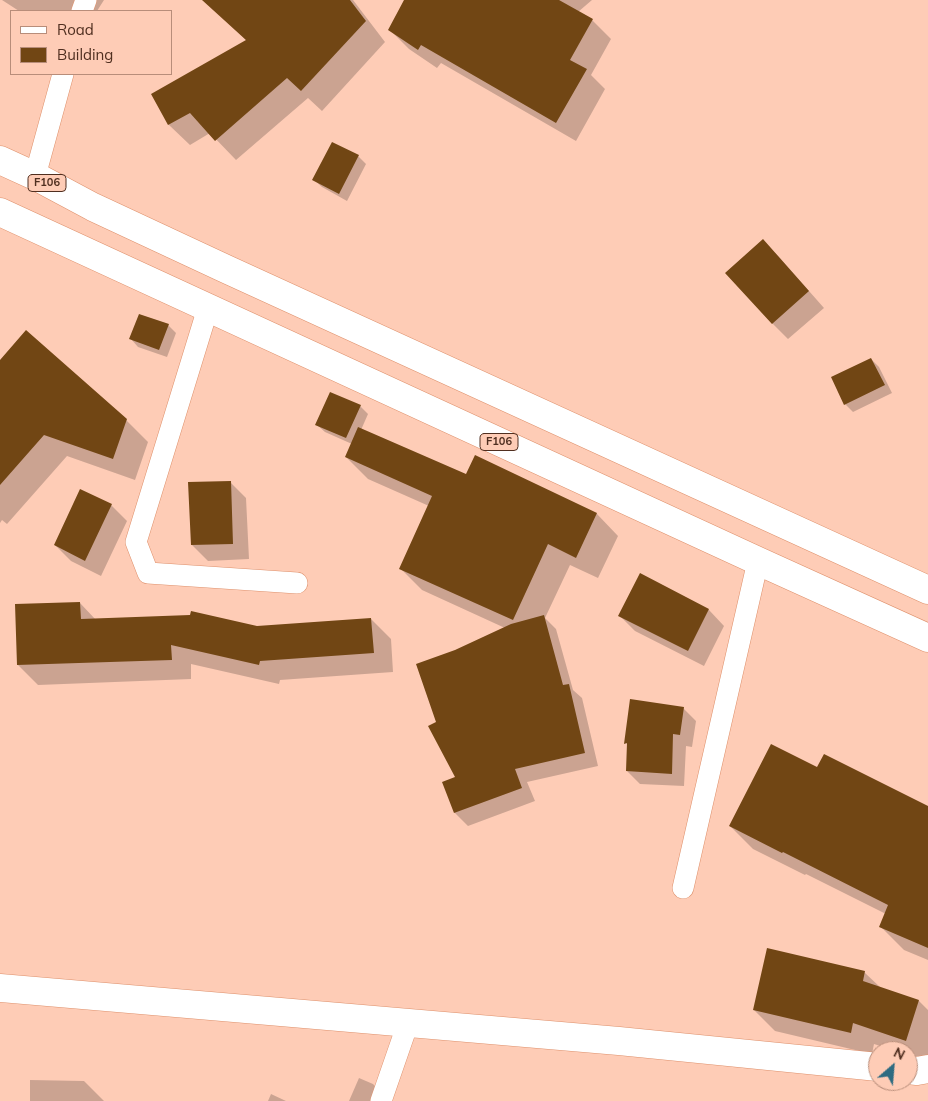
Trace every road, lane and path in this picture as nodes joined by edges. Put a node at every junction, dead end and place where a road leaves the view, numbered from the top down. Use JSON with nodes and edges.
{"nodes":[{"id":1,"x":63,"y":75,"type":"edge"},
{"id":2,"x":0,"y":160,"type":"edge"},
{"id":3,"x":35,"y":176,"type":"junction"},
{"id":4,"x":0,"y":212,"type":"edge"},
{"id":5,"x":208,"y":308,"type":"junction"},
{"id":6,"x":758,"y":561,"type":"junction"},
{"id":7,"x":297,"y":583,"type":"dead end"},
{"id":8,"x":928,"y":590,"type":"edge"},
{"id":9,"x":928,"y":638,"type":"edge"},
{"id":10,"x":683,"y":888,"type":"dead end"},
{"id":11,"x":0,"y":988,"type":"edge"},
{"id":12,"x":408,"y":1023,"type":"junction"},
{"id":13,"x":868,"y":1066,"type":"edge"},
{"id":14,"x":381,"y":1101,"type":"edge"}],
"edges":[{"from":1,"to":3,"type":"lane"},
{"from":2,"to":3,"type":"main road","number":"F106"},
{"from":3,"to":8,"type":"main road","number":"F106"},
{"from":4,"to":5,"type":"main road","number":"F106"},
{"from":5,"to":6,"type":"main road","number":"F106"},
{"from":5,"to":7,"type":"lane"},
{"from":6,"to":9,"type":"main road","number":"F106"},
{"from":6,"to":10,"type":"lane"},
{"from":11,"to":12,"type":"main road"},
{"from":12,"to":13,"type":"main road"},
{"from":12,"to":14,"type":"lane"}]}
